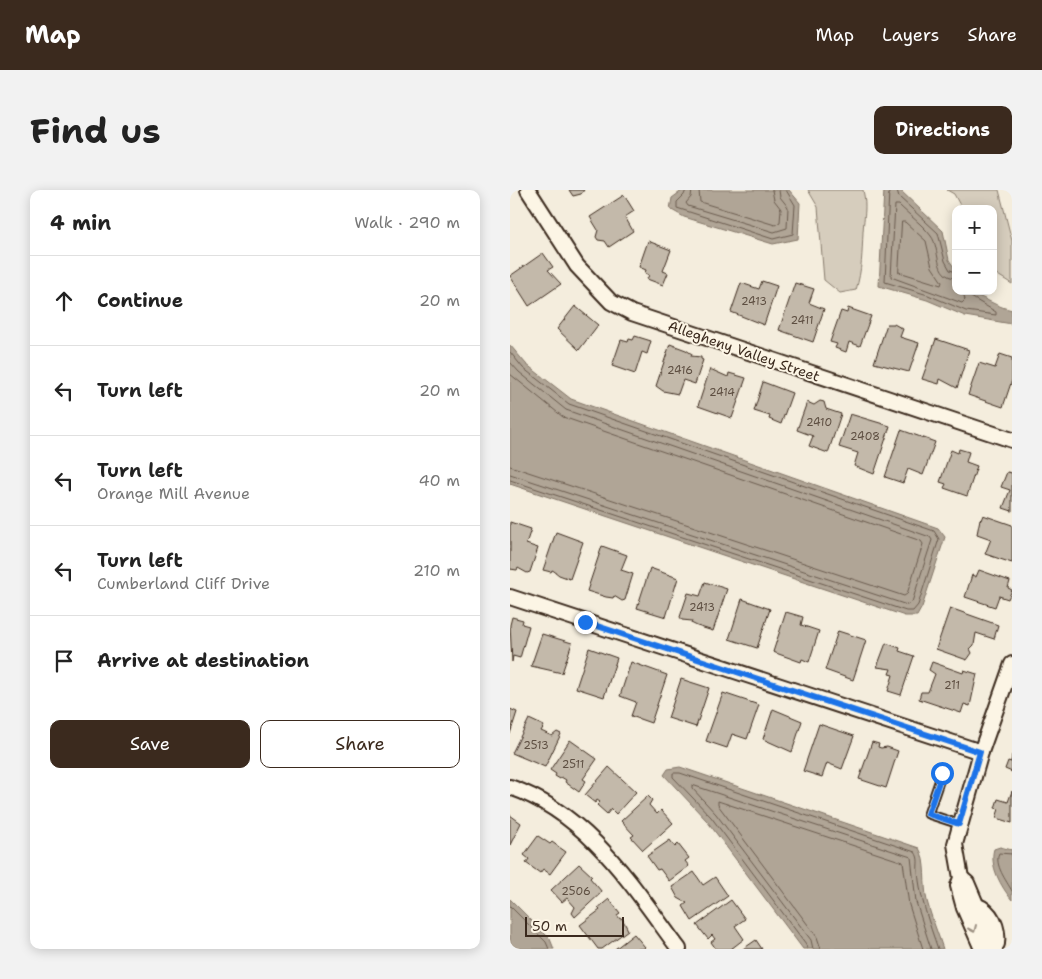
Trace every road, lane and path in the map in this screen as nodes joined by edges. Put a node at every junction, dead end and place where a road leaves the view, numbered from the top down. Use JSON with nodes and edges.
{"nodes":[{"id":1,"x":528,"y":190,"type":"edge"},
{"id":2,"x":1012,"y":440,"type":"edge"},
{"id":3,"x":510,"y":597,"type":"edge"},
{"id":4,"x":1012,"y":664,"type":"edge"},
{"id":5,"x":980,"y":752,"type":"junction"},
{"id":6,"x":942,"y":773,"type":"dead end"},
{"id":7,"x":510,"y":787,"type":"edge"},
{"id":8,"x":959,"y":824,"type":"junction"},
{"id":9,"x":969,"y":906,"type":"junction"},
{"id":10,"x":679,"y":949,"type":"edge"},
{"id":11,"x":982,"y":949,"type":"edge"},
{"id":12,"x":996,"y":949,"type":"edge"}],
"edges":[{"from":1,"to":2,"type":"street","name":"Allegheny Valley Street"},
{"from":3,"to":5,"type":"street"},
{"from":4,"to":5,"type":"street"},
{"from":5,"to":8,"type":"street"},
{"from":6,"to":8,"type":"lane"},
{"from":7,"to":10,"type":"street"},
{"from":8,"to":9,"type":"street"},
{"from":9,"to":11,"type":"street","one_way":true},
{"from":9,"to":12,"type":"street"}]}
